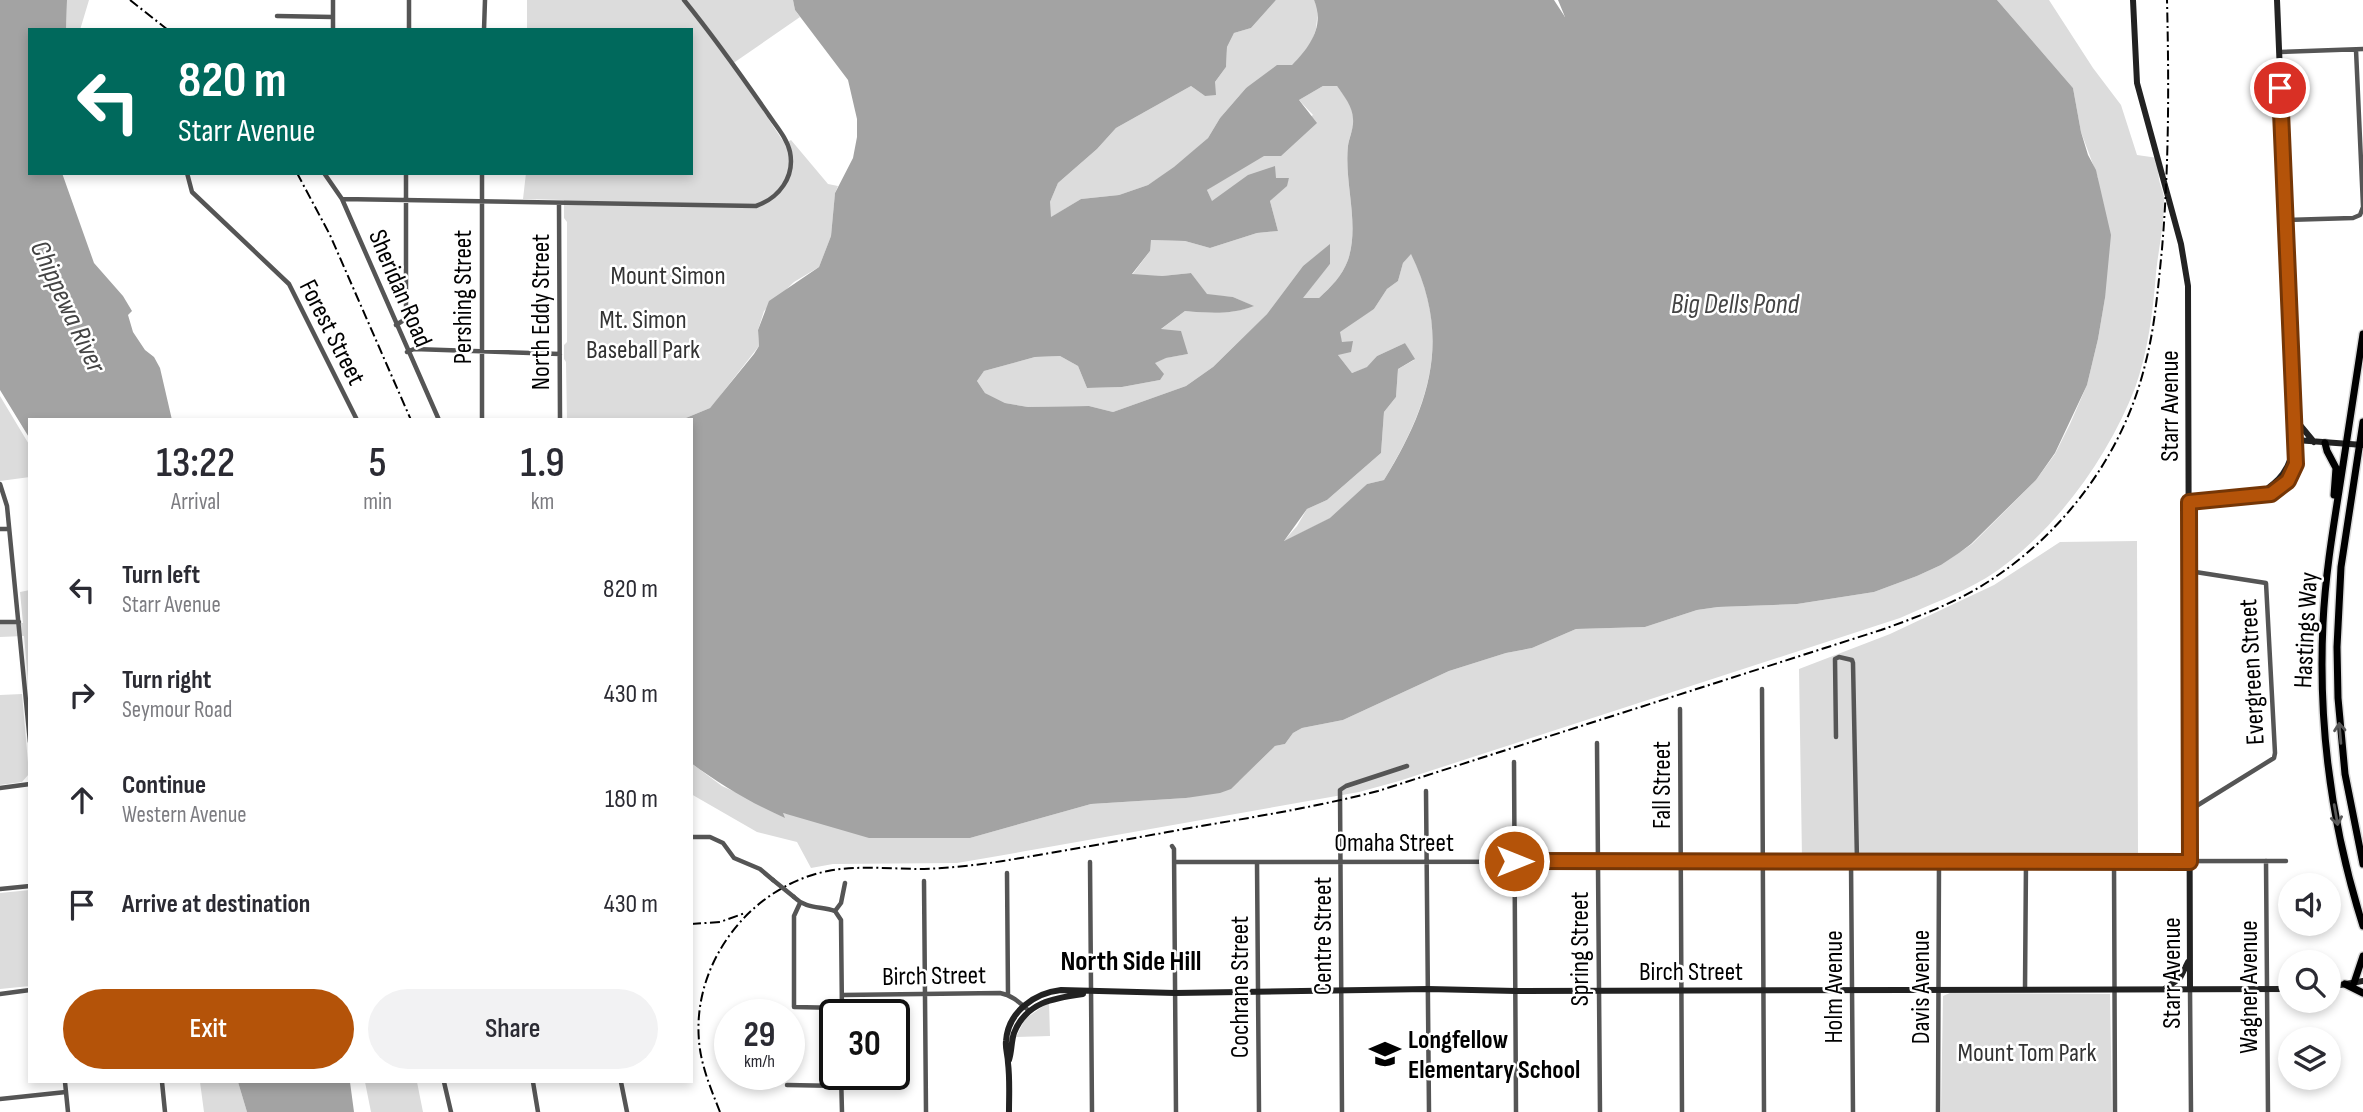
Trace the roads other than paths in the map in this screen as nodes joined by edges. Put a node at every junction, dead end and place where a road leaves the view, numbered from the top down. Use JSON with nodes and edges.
{"nodes":[{"id":1,"x":334,"y":0,"type":"edge"},
{"id":2,"x":409,"y":0,"type":"edge"},
{"id":3,"x":485,"y":0,"type":"edge"},
{"id":4,"x":684,"y":0,"type":"edge"},
{"id":5,"x":2133,"y":0,"type":"edge"},
{"id":6,"x":2277,"y":0,"type":"edge"},
{"id":7,"x":277,"y":16,"type":"dead end"},
{"id":8,"x":333,"y":17,"type":"junction"},
{"id":9,"x":333,"y":28,"type":"edge"},
{"id":10,"x":409,"y":28,"type":"edge"},
{"id":11,"x":484,"y":28,"type":"edge"},
{"id":12,"x":2356,"y":50,"type":"junction"},
{"id":13,"x":2363,"y":50,"type":"edge"},
{"id":14,"x":2278,"y":52,"type":"junction"},
{"id":15,"x":188,"y":175,"type":"edge"},
{"id":16,"x":325,"y":175,"type":"edge"},
{"id":17,"x":406,"y":175,"type":"edge"},
{"id":18,"x":482,"y":175,"type":"edge"},
{"id":19,"x":342,"y":199,"type":"junction"},
{"id":20,"x":406,"y":200,"type":"junction"},
{"id":21,"x":482,"y":202,"type":"junction"},
{"id":22,"x":559,"y":204,"type":"junction"},
{"id":23,"x":2363,"y":207,"type":"edge"},
{"id":24,"x":2286,"y":220,"type":"junction"},
{"id":25,"x":396,"y":325,"type":"junction"},
{"id":26,"x":2363,"y":334,"type":"edge"},
{"id":27,"x":482,"y":351,"type":"junction"},
{"id":28,"x":407,"y":352,"type":"junction"},
{"id":29,"x":560,"y":354,"type":"junction"},
{"id":30,"x":2294,"y":417,"type":"junction"},
{"id":31,"x":356,"y":418,"type":"edge"},
{"id":32,"x":438,"y":418,"type":"edge"},
{"id":33,"x":482,"y":418,"type":"edge"},
{"id":34,"x":560,"y":418,"type":"edge"},
{"id":35,"x":2363,"y":422,"type":"edge"},
{"id":36,"x":2296,"y":440,"type":"junction"},
{"id":37,"x":2314,"y":442,"type":"junction"},
{"id":38,"x":2325,"y":443,"type":"junction"},
{"id":39,"x":2346,"y":444,"type":"junction"},
{"id":40,"x":2361,"y":445,"type":"edge"},
{"id":41,"x":0,"y":484,"type":"edge"},
{"id":42,"x":2189,"y":502,"type":"junction"},
{"id":43,"x":0,"y":529,"type":"edge"},
{"id":44,"x":9,"y":529,"type":"junction"},
{"id":45,"x":2333,"y":529,"type":"junction"},
{"id":46,"x":2189,"y":571,"type":"junction"},
{"id":47,"x":0,"y":622,"type":"edge"},
{"id":48,"x":19,"y":622,"type":"junction"},
{"id":49,"x":1762,"y":689,"type":"dead end"},
{"id":50,"x":1680,"y":709,"type":"dead end"},
{"id":51,"x":28,"y":720,"type":"edge"},
{"id":52,"x":1836,"y":737,"type":"dead end"},
{"id":53,"x":1597,"y":743,"type":"dead end"},
{"id":54,"x":1514,"y":762,"type":"dead end"},
{"id":55,"x":1407,"y":766,"type":"dead end"},
{"id":56,"x":28,"y":785,"type":"edge"},
{"id":57,"x":0,"y":788,"type":"edge"},
{"id":58,"x":1426,"y":791,"type":"dead end"},
{"id":59,"x":2190,"y":810,"type":"junction"},
{"id":60,"x":2360,"y":835,"type":"edge"},
{"id":61,"x":693,"y":837,"type":"edge"},
{"id":62,"x":1172,"y":846,"type":"dead end"},
{"id":63,"x":2363,"y":860,"type":"edge"},
{"id":64,"x":1341,"y":861,"type":"junction"},
{"id":65,"x":1427,"y":861,"type":"junction"},
{"id":66,"x":1514,"y":861,"type":"junction"},
{"id":67,"x":1598,"y":861,"type":"junction"},
{"id":68,"x":1681,"y":861,"type":"junction"},
{"id":69,"x":1764,"y":861,"type":"junction"},
{"id":70,"x":1854,"y":861,"type":"junction"},
{"id":71,"x":1939,"y":861,"type":"junction"},
{"id":72,"x":2026,"y":861,"type":"junction"},
{"id":73,"x":2114,"y":861,"type":"junction"},
{"id":74,"x":2266,"y":861,"type":"junction"},
{"id":75,"x":2286,"y":861,"type":"dead end"},
{"id":76,"x":1090,"y":862,"type":"dead end"},
{"id":77,"x":1174,"y":862,"type":"junction"},
{"id":78,"x":1257,"y":862,"type":"junction"},
{"id":79,"x":2190,"y":862,"type":"junction"},
{"id":80,"x":1007,"y":873,"type":"dead end"},
{"id":81,"x":924,"y":881,"type":"dead end"},
{"id":82,"x":845,"y":883,"type":"dead end"},
{"id":83,"x":28,"y":886,"type":"edge"},
{"id":84,"x":0,"y":889,"type":"edge"},
{"id":85,"x":800,"y":903,"type":"junction"},
{"id":86,"x":835,"y":911,"type":"junction"},
{"id":87,"x":2363,"y":926,"type":"edge"},
{"id":88,"x":2363,"y":956,"type":"edge"},
{"id":89,"x":2190,"y":957,"type":"junction"},
{"id":90,"x":2363,"y":981,"type":"edge"},
{"id":91,"x":2349,"y":984,"type":"junction"},
{"id":92,"x":2341,"y":985,"type":"edge"},
{"id":93,"x":1428,"y":989,"type":"junction"},
{"id":94,"x":2025,"y":989,"type":"junction"},
{"id":95,"x":2114,"y":989,"type":"junction"},
{"id":96,"x":2161,"y":989,"type":"junction"},
{"id":97,"x":2190,"y":989,"type":"junction"},
{"id":98,"x":28,"y":990,"type":"edge"},
{"id":99,"x":1342,"y":990,"type":"junction"},
{"id":100,"x":1763,"y":990,"type":"junction"},
{"id":101,"x":1852,"y":990,"type":"junction"},
{"id":102,"x":1939,"y":990,"type":"junction"},
{"id":103,"x":2267,"y":990,"type":"junction"},
{"id":104,"x":2278,"y":990,"type":"edge"},
{"id":105,"x":1258,"y":991,"type":"junction"},
{"id":106,"x":1516,"y":991,"type":"junction"},
{"id":107,"x":1599,"y":991,"type":"junction"},
{"id":108,"x":1682,"y":991,"type":"junction"},
{"id":109,"x":1091,"y":992,"type":"junction"},
{"id":110,"x":1175,"y":993,"type":"junction"},
{"id":111,"x":2363,"y":993,"type":"edge"},
{"id":112,"x":0,"y":994,"type":"edge"},
{"id":113,"x":925,"y":994,"type":"junction"},
{"id":114,"x":842,"y":995,"type":"junction"},
{"id":115,"x":1008,"y":995,"type":"junction"},
{"id":116,"x":842,"y":999,"type":"edge"},
{"id":117,"x":819,"y":1008,"type":"edge"},
{"id":118,"x":1026,"y":1009,"type":"junction"},
{"id":119,"x":65,"y":1083,"type":"edge"},
{"id":120,"x":162,"y":1083,"type":"edge"},
{"id":121,"x":444,"y":1083,"type":"edge"},
{"id":122,"x":533,"y":1083,"type":"edge"},
{"id":123,"x":621,"y":1083,"type":"edge"},
{"id":124,"x":841,"y":1090,"type":"edge"},
{"id":125,"x":66,"y":1091,"type":"junction"},
{"id":126,"x":0,"y":1099,"type":"edge"},
{"id":127,"x":68,"y":1112,"type":"edge"},
{"id":128,"x":164,"y":1112,"type":"edge"},
{"id":129,"x":450,"y":1112,"type":"edge"},
{"id":130,"x":538,"y":1112,"type":"edge"},
{"id":131,"x":627,"y":1112,"type":"edge"},
{"id":132,"x":842,"y":1112,"type":"edge"},
{"id":133,"x":926,"y":1112,"type":"edge"},
{"id":134,"x":1009,"y":1112,"type":"edge"},
{"id":135,"x":1092,"y":1112,"type":"edge"},
{"id":136,"x":1175,"y":1112,"type":"edge"},
{"id":137,"x":1259,"y":1112,"type":"edge"},
{"id":138,"x":1342,"y":1112,"type":"edge"},
{"id":139,"x":1429,"y":1112,"type":"edge"},
{"id":140,"x":1516,"y":1112,"type":"edge"},
{"id":141,"x":1600,"y":1112,"type":"edge"},
{"id":142,"x":1682,"y":1112,"type":"edge"},
{"id":143,"x":1765,"y":1112,"type":"edge"},
{"id":144,"x":1853,"y":1112,"type":"edge"},
{"id":145,"x":1938,"y":1112,"type":"edge"},
{"id":146,"x":2115,"y":1112,"type":"edge"},
{"id":147,"x":2191,"y":1112,"type":"edge"},
{"id":148,"x":2268,"y":1112,"type":"edge"}],
"edges":[{"from":1,"to":8,"type":"street"},
{"from":2,"to":10,"type":"street"},
{"from":3,"to":11,"type":"street"},
{"from":4,"to":22,"type":"street"},
{"from":5,"to":42,"type":"street","name":"Starr Avenue"},
{"from":6,"to":14,"type":"street"},
{"from":7,"to":8,"type":"street"},
{"from":8,"to":9,"type":"street"},
{"from":12,"to":13,"type":"street"},
{"from":12,"to":14,"type":"street"},
{"from":12,"to":23,"type":"street"},
{"from":14,"to":24,"type":"street"},
{"from":15,"to":31,"type":"street","name":"Forest Street"},
{"from":16,"to":19,"type":"street","name":"Sheridan Road"},
{"from":17,"to":20,"type":"street"},
{"from":18,"to":21,"type":"street","name":"Pershing Street"},
{"from":19,"to":20,"type":"street"},
{"from":19,"to":25,"type":"street","name":"Sheridan Road"},
{"from":20,"to":21,"type":"street"},
{"from":20,"to":25,"type":"street"},
{"from":21,"to":22,"type":"street"},
{"from":21,"to":27,"type":"street","name":"Pershing Street"},
{"from":22,"to":29,"type":"street","name":"North Eddy Street"},
{"from":23,"to":24,"type":"street"},
{"from":24,"to":30,"type":"street"},
{"from":25,"to":28,"type":"street","name":"Sheridan Road"},
{"from":26,"to":39,"type":"main road","name":"Hastings Way"},
{"from":27,"to":28,"type":"street"},
{"from":27,"to":29,"type":"street"},
{"from":27,"to":33,"type":"street","name":"Pershing Street"},
{"from":28,"to":32,"type":"street","name":"Sheridan Road"},
{"from":29,"to":34,"type":"street","name":"North Eddy Street"},
{"from":30,"to":36,"type":"street"},
{"from":30,"to":37,"type":"street"},
{"from":35,"to":40,"type":"main road","name":"Hastings Way"},
{"from":36,"to":37,"type":"street"},
{"from":36,"to":42,"type":"street"},
{"from":37,"to":38,"type":"street"},
{"from":38,"to":39,"type":"street"},
{"from":38,"to":45,"type":"main road"},
{"from":39,"to":40,"type":"street"},
{"from":39,"to":45,"type":"main road","name":"Hastings Way"},
{"from":60,"to":40,"type":"main road","name":"Hastings Way","one_way":true},
{"from":41,"to":44,"type":"street"},
{"from":42,"to":46,"type":"street","name":"Starr Avenue"},
{"from":43,"to":44,"type":"street"},
{"from":44,"to":48,"type":"street"},
{"from":45,"to":87,"type":"main road","name":"Hastings Way","one_way":true},
{"from":46,"to":59,"type":"street","name":"Starr Avenue"},
{"from":46,"to":59,"type":"street","name":"Evergreen Street"},
{"from":47,"to":48,"type":"street"},
{"from":48,"to":51,"type":"street"},
{"from":49,"to":69,"type":"street"},
{"from":50,"to":68,"type":"street","name":"Fall Street"},
{"from":52,"to":70,"type":"street","name":"Holm Avenue"},
{"from":53,"to":67,"type":"street","name":"Spring Street"},
{"from":54,"to":66,"type":"street"},
{"from":55,"to":64,"type":"street","name":"Centre Street"},
{"from":56,"to":57,"type":"street"},
{"from":58,"to":65,"type":"street"},
{"from":59,"to":79,"type":"street","name":"Starr Avenue"},
{"from":60,"to":63,"type":"main road","name":"Hastings Way"},
{"from":61,"to":85,"type":"street","bridge":true},
{"from":62,"to":77,"type":"street"},
{"from":64,"to":65,"type":"street","name":"Omaha Street"},
{"from":64,"to":78,"type":"street","name":"Omaha Street"},
{"from":64,"to":99,"type":"street","name":"Centre Street"},
{"from":65,"to":66,"type":"street","name":"Omaha Street"},
{"from":65,"to":93,"type":"street"},
{"from":66,"to":67,"type":"street","name":"Omaha Street"},
{"from":66,"to":106,"type":"street"},
{"from":67,"to":68,"type":"street","name":"Omaha Street"},
{"from":67,"to":107,"type":"street","name":"Spring Street"},
{"from":68,"to":69,"type":"street","name":"Omaha Street"},
{"from":68,"to":108,"type":"street","name":"Fall Street"},
{"from":69,"to":70,"type":"street","name":"Omaha Street"},
{"from":69,"to":100,"type":"street"},
{"from":70,"to":71,"type":"street","name":"Omaha Street"},
{"from":70,"to":101,"type":"street","name":"Holm Avenue"},
{"from":71,"to":72,"type":"street","name":"Omaha Street"},
{"from":71,"to":102,"type":"street","name":"Davis Avenue"},
{"from":72,"to":73,"type":"street","name":"Omaha Street"},
{"from":72,"to":94,"type":"street"},
{"from":73,"to":79,"type":"street","name":"Omaha Street"},
{"from":73,"to":95,"type":"street"},
{"from":74,"to":75,"type":"street","name":"Omaha Street"},
{"from":74,"to":79,"type":"street","name":"Omaha Street"},
{"from":74,"to":103,"type":"street","name":"Wagner Avenue"},
{"from":76,"to":109,"type":"street"},
{"from":77,"to":78,"type":"street","name":"Omaha Street"},
{"from":77,"to":110,"type":"street"},
{"from":78,"to":105,"type":"street","name":"Cochrane Street"},
{"from":79,"to":89,"type":"street","name":"Starr Avenue"},
{"from":80,"to":115,"type":"street"},
{"from":81,"to":113,"type":"street"},
{"from":82,"to":86,"type":"street"},
{"from":83,"to":84,"type":"street"},
{"from":85,"to":86,"type":"street"},
{"from":85,"to":117,"type":"street"},
{"from":86,"to":114,"type":"street"},
{"from":88,"to":91,"type":"main road"},
{"from":89,"to":96,"type":"street"},
{"from":89,"to":97,"type":"street","name":"Starr Avenue"},
{"from":90,"to":91,"type":"street"},
{"from":91,"to":92,"type":"street"},
{"from":91,"to":111,"type":"main road"},
{"from":93,"to":99,"type":"street","name":"Birch Street"},
{"from":93,"to":106,"type":"street","name":"Birch Street"},
{"from":93,"to":139,"type":"street"},
{"from":94,"to":95,"type":"street","name":"Birch Street"},
{"from":94,"to":102,"type":"street","name":"Birch Street"},
{"from":95,"to":96,"type":"street","name":"Birch Street"},
{"from":95,"to":146,"type":"street"},
{"from":96,"to":97,"type":"street","name":"Birch Street"},
{"from":97,"to":103,"type":"street","name":"Birch Street"},
{"from":97,"to":147,"type":"street","name":"Starr Avenue"},
{"from":98,"to":112,"type":"street"},
{"from":99,"to":105,"type":"street","name":"Birch Street"},
{"from":99,"to":138,"type":"street","name":"Centre Street"},
{"from":100,"to":101,"type":"street","name":"Birch Street"},
{"from":100,"to":108,"type":"street","name":"Birch Street"},
{"from":100,"to":143,"type":"street"},
{"from":101,"to":102,"type":"street","name":"Birch Street"},
{"from":101,"to":144,"type":"street","name":"Holm Avenue"},
{"from":102,"to":145,"type":"street","name":"Davis Avenue"},
{"from":103,"to":104,"type":"street","name":"Birch Street"},
{"from":103,"to":148,"type":"street","name":"Wagner Avenue"},
{"from":105,"to":110,"type":"street","name":"Birch Street"},
{"from":105,"to":137,"type":"street","name":"Cochrane Street"},
{"from":106,"to":107,"type":"street","name":"Birch Street"},
{"from":106,"to":140,"type":"street"},
{"from":107,"to":108,"type":"street","name":"Birch Street"},
{"from":107,"to":141,"type":"street","name":"Spring Street"},
{"from":108,"to":142,"type":"street","name":"Fall Street"},
{"from":109,"to":110,"type":"street","name":"Birch Street"},
{"from":109,"to":118,"type":"street","name":"Birch Street"},
{"from":109,"to":135,"type":"street"},
{"from":110,"to":136,"type":"street"},
{"from":113,"to":114,"type":"street","name":"Birch Street"},
{"from":113,"to":115,"type":"street","name":"Birch Street"},
{"from":113,"to":133,"type":"street"},
{"from":114,"to":116,"type":"street"},
{"from":115,"to":118,"type":"street","name":"Birch Street"},
{"from":118,"to":134,"type":"street"},
{"from":119,"to":125,"type":"street"},
{"from":120,"to":128,"type":"street"},
{"from":121,"to":129,"type":"street"},
{"from":122,"to":130,"type":"street"},
{"from":123,"to":131,"type":"street"},
{"from":124,"to":132,"type":"street"},
{"from":125,"to":126,"type":"street"},
{"from":125,"to":127,"type":"street"}]}
